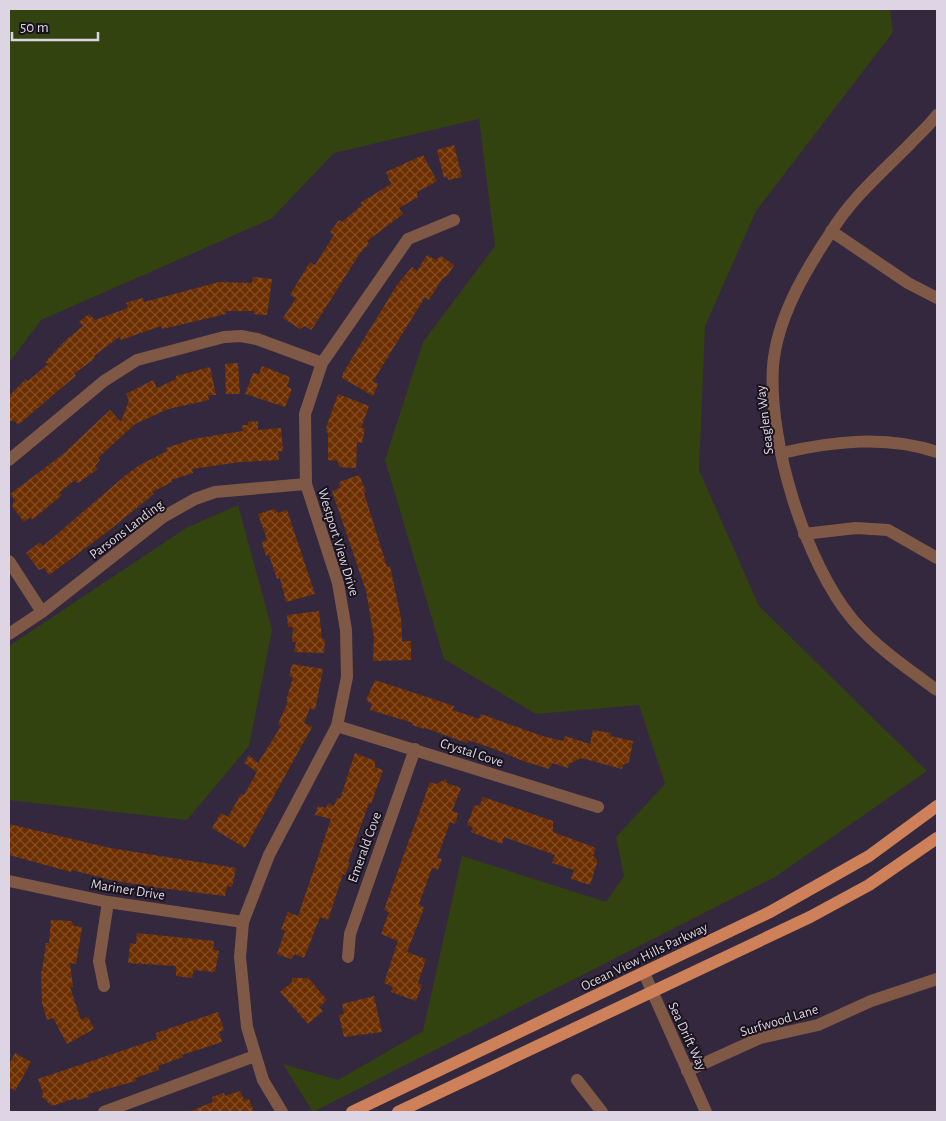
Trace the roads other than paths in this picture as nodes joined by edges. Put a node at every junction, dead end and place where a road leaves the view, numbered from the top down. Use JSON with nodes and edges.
{"nodes":[{"id":1,"x":936,"y":121,"type":"edge"},
{"id":2,"x":454,"y":220,"type":"dead end"},
{"id":3,"x":831,"y":231,"type":"junction"},
{"id":4,"x":937,"y":298,"type":"edge"},
{"id":5,"x":322,"y":363,"type":"junction"},
{"id":6,"x":937,"y":452,"type":"edge"},
{"id":7,"x":782,"y":453,"type":"junction"},
{"id":8,"x":9,"y":460,"type":"edge"},
{"id":9,"x":306,"y":484,"type":"junction"},
{"id":10,"x":804,"y":534,"type":"junction"},
{"id":11,"x":937,"y":558,"type":"edge"},
{"id":12,"x":9,"y":561,"type":"edge"},
{"id":13,"x":42,"y":612,"type":"junction"},
{"id":14,"x":9,"y":634,"type":"edge"},
{"id":15,"x":937,"y":690,"type":"edge"},
{"id":16,"x":337,"y":726,"type":"junction"},
{"id":17,"x":415,"y":749,"type":"junction"},
{"id":18,"x":937,"y":806,"type":"edge"},
{"id":19,"x":598,"y":807,"type":"dead end"},
{"id":20,"x":937,"y":838,"type":"edge"},
{"id":21,"x":9,"y":881,"type":"edge"},
{"id":22,"x":108,"y":902,"type":"junction"},
{"id":23,"x":243,"y":922,"type":"junction"},
{"id":24,"x":348,"y":957,"type":"dead end"},
{"id":25,"x":644,"y":972,"type":"junction"},
{"id":26,"x":937,"y":979,"type":"edge"},
{"id":27,"x":104,"y":986,"type":"dead end"},
{"id":28,"x":651,"y":992,"type":"junction"},
{"id":29,"x":256,"y":1056,"type":"junction"},
{"id":30,"x":687,"y":1070,"type":"junction"},
{"id":31,"x":577,"y":1080,"type":"dead end"},
{"id":32,"x":104,"y":1112,"type":"edge"},
{"id":33,"x":282,"y":1112,"type":"edge"},
{"id":34,"x":352,"y":1112,"type":"edge"},
{"id":35,"x":398,"y":1112,"type":"edge"},
{"id":36,"x":602,"y":1112,"type":"edge"},
{"id":37,"x":706,"y":1112,"type":"edge"}],
"edges":[{"from":1,"to":3,"type":"street","name":"Seaglen Way"},
{"from":2,"to":5,"type":"street","name":"Westport View Drive"},
{"from":3,"to":4,"type":"street"},
{"from":3,"to":7,"type":"street","name":"Seaglen Way"},
{"from":5,"to":8,"type":"street"},
{"from":5,"to":9,"type":"street","name":"Westport View Drive"},
{"from":6,"to":7,"type":"street"},
{"from":7,"to":10,"type":"street","name":"Seaglen Way"},
{"from":9,"to":13,"type":"street","name":"Parsons Landing"},
{"from":9,"to":16,"type":"street","name":"Westport View Drive"},
{"from":10,"to":11,"type":"street"},
{"from":10,"to":15,"type":"street","name":"Seaglen Way"},
{"from":12,"to":13,"type":"street"},
{"from":13,"to":14,"type":"street","name":"Parsons Landing"},
{"from":16,"to":17,"type":"street","name":"Crystal Cove"},
{"from":16,"to":23,"type":"street","name":"Westport View Drive"},
{"from":17,"to":19,"type":"street","name":"Crystal Cove"},
{"from":17,"to":24,"type":"street","name":"Emerald Cove"},
{"from":18,"to":25,"type":"main road","name":"Ocean View Hills Parkway"},
{"from":20,"to":28,"type":"main road"},
{"from":21,"to":22,"type":"street","name":"Mariner Drive"},
{"from":22,"to":23,"type":"street","name":"Mariner Drive"},
{"from":22,"to":27,"type":"street"},
{"from":23,"to":29,"type":"street","name":"Westport View Drive"},
{"from":25,"to":28,"type":"street","name":"Sea Drift Way"},
{"from":25,"to":34,"type":"main road","name":"Ocean View Hills Parkway"},
{"from":26,"to":30,"type":"street","name":"Surfwood Lane"},
{"from":28,"to":30,"type":"street","name":"Sea Drift Way"},
{"from":28,"to":35,"type":"main road"},
{"from":29,"to":32,"type":"street"},
{"from":29,"to":33,"type":"street","name":"Westport View Drive"},
{"from":30,"to":37,"type":"street","name":"Sea Drift Way"},
{"from":31,"to":36,"type":"street"}]}
